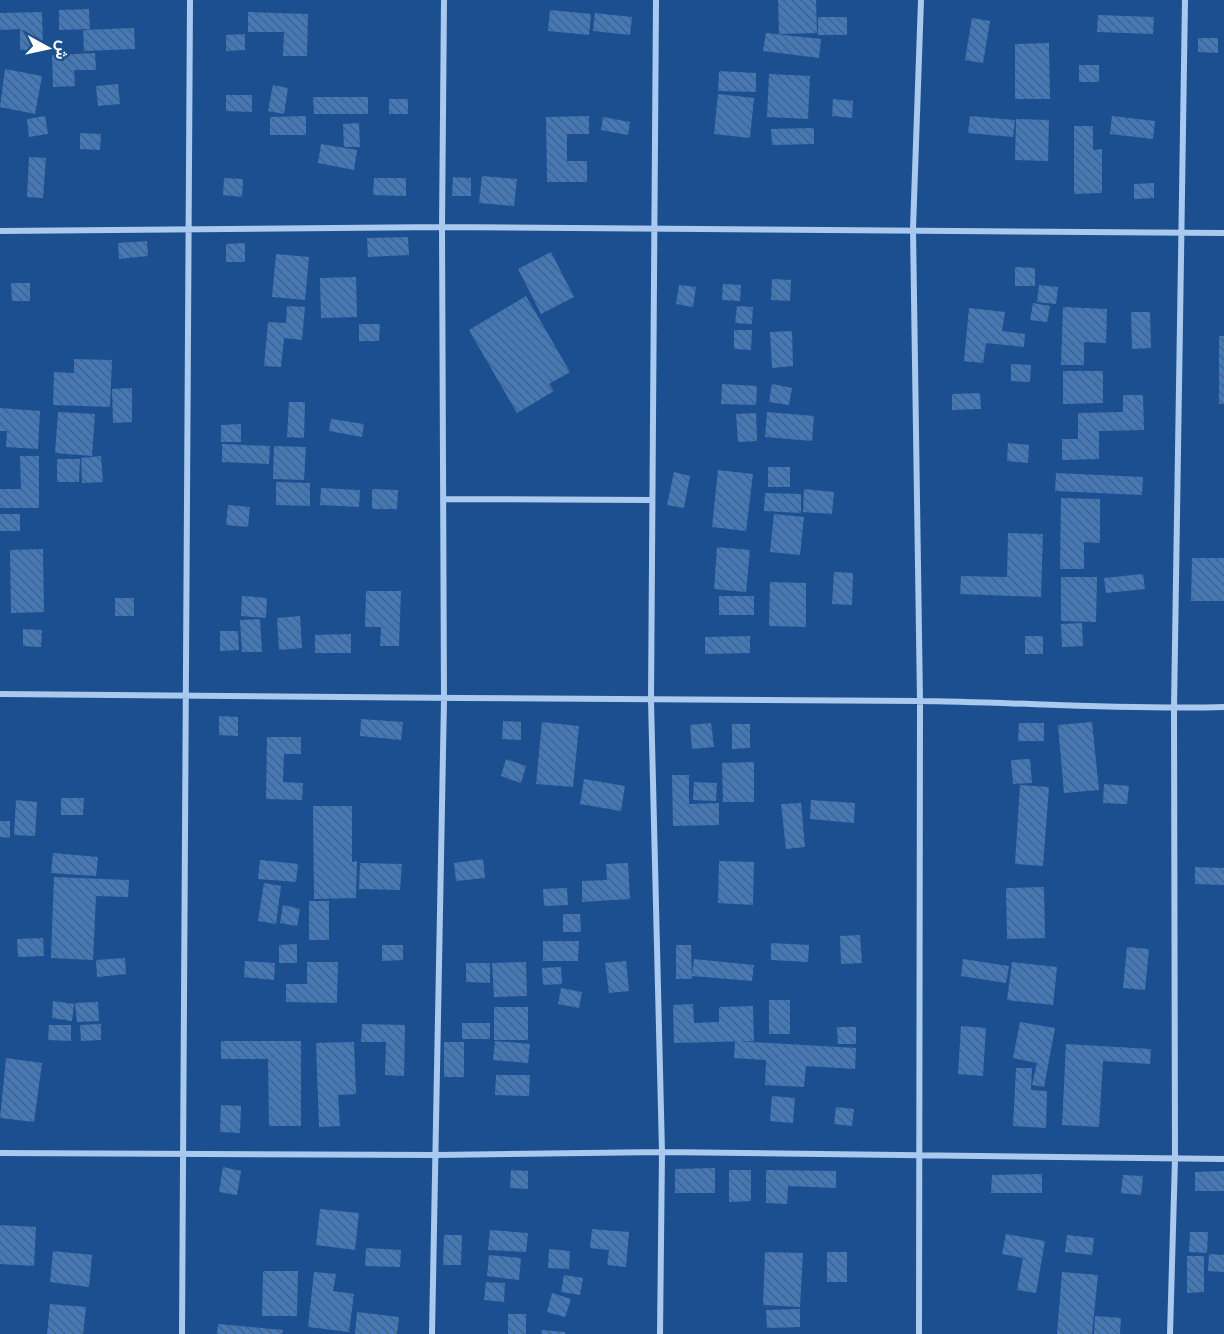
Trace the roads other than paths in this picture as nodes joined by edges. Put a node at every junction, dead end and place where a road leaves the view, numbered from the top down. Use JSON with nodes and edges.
{"nodes":[{"id":1,"x":190,"y":0,"type":"edge"},
{"id":2,"x":444,"y":0,"type":"edge"},
{"id":3,"x":656,"y":0,"type":"edge"},
{"id":4,"x":921,"y":0,"type":"edge"},
{"id":5,"x":1185,"y":0,"type":"edge"},
{"id":6,"x":442,"y":227,"type":"junction"},
{"id":7,"x":190,"y":228,"type":"junction"},
{"id":8,"x":653,"y":229,"type":"junction"},
{"id":9,"x":913,"y":229,"type":"junction"},
{"id":10,"x":0,"y":231,"type":"edge"},
{"id":11,"x":1182,"y":232,"type":"junction"},
{"id":12,"x":1224,"y":233,"type":"edge"},
{"id":13,"x":443,"y":499,"type":"junction"},
{"id":14,"x":651,"y":500,"type":"junction"},
{"id":15,"x":0,"y":694,"type":"edge"},
{"id":16,"x":187,"y":697,"type":"junction"},
{"id":17,"x":444,"y":700,"type":"junction"},
{"id":18,"x":651,"y":700,"type":"junction"},
{"id":19,"x":920,"y":701,"type":"junction"},
{"id":20,"x":1224,"y":707,"type":"edge"},
{"id":21,"x":1174,"y":709,"type":"junction"},
{"id":22,"x":662,"y":1152,"type":"junction"},
{"id":23,"x":0,"y":1154,"type":"edge"},
{"id":24,"x":184,"y":1154,"type":"junction"},
{"id":25,"x":436,"y":1155,"type":"junction"},
{"id":26,"x":920,"y":1156,"type":"junction"},
{"id":27,"x":1174,"y":1159,"type":"junction"},
{"id":28,"x":1224,"y":1159,"type":"edge"},
{"id":29,"x":182,"y":1334,"type":"edge"},
{"id":30,"x":432,"y":1334,"type":"edge"},
{"id":31,"x":660,"y":1334,"type":"edge"},
{"id":32,"x":919,"y":1334,"type":"edge"},
{"id":33,"x":1170,"y":1334,"type":"edge"}],
"edges":[{"from":1,"to":7,"type":"street"},
{"from":2,"to":6,"type":"street"},
{"from":3,"to":8,"type":"street"},
{"from":4,"to":9,"type":"street"},
{"from":5,"to":11,"type":"street"},
{"from":6,"to":7,"type":"street"},
{"from":6,"to":8,"type":"street"},
{"from":6,"to":13,"type":"street"},
{"from":7,"to":10,"type":"street"},
{"from":7,"to":16,"type":"street"},
{"from":8,"to":9,"type":"street"},
{"from":8,"to":14,"type":"street"},
{"from":9,"to":11,"type":"street"},
{"from":9,"to":19,"type":"street"},
{"from":11,"to":12,"type":"street"},
{"from":11,"to":21,"type":"street"},
{"from":13,"to":14,"type":"street"},
{"from":13,"to":17,"type":"street"},
{"from":14,"to":18,"type":"street"},
{"from":15,"to":16,"type":"street"},
{"from":16,"to":17,"type":"street"},
{"from":16,"to":24,"type":"street"},
{"from":17,"to":18,"type":"street"},
{"from":17,"to":25,"type":"street"},
{"from":18,"to":19,"type":"street"},
{"from":18,"to":22,"type":"street"},
{"from":19,"to":21,"type":"street"},
{"from":19,"to":26,"type":"street"},
{"from":20,"to":21,"type":"street"},
{"from":21,"to":27,"type":"street"},
{"from":22,"to":25,"type":"street"},
{"from":22,"to":26,"type":"street"},
{"from":22,"to":31,"type":"street"},
{"from":23,"to":24,"type":"street"},
{"from":24,"to":25,"type":"street"},
{"from":24,"to":29,"type":"street"},
{"from":25,"to":30,"type":"street"},
{"from":26,"to":27,"type":"street"},
{"from":26,"to":32,"type":"street"},
{"from":27,"to":28,"type":"street"},
{"from":27,"to":33,"type":"street"}]}
